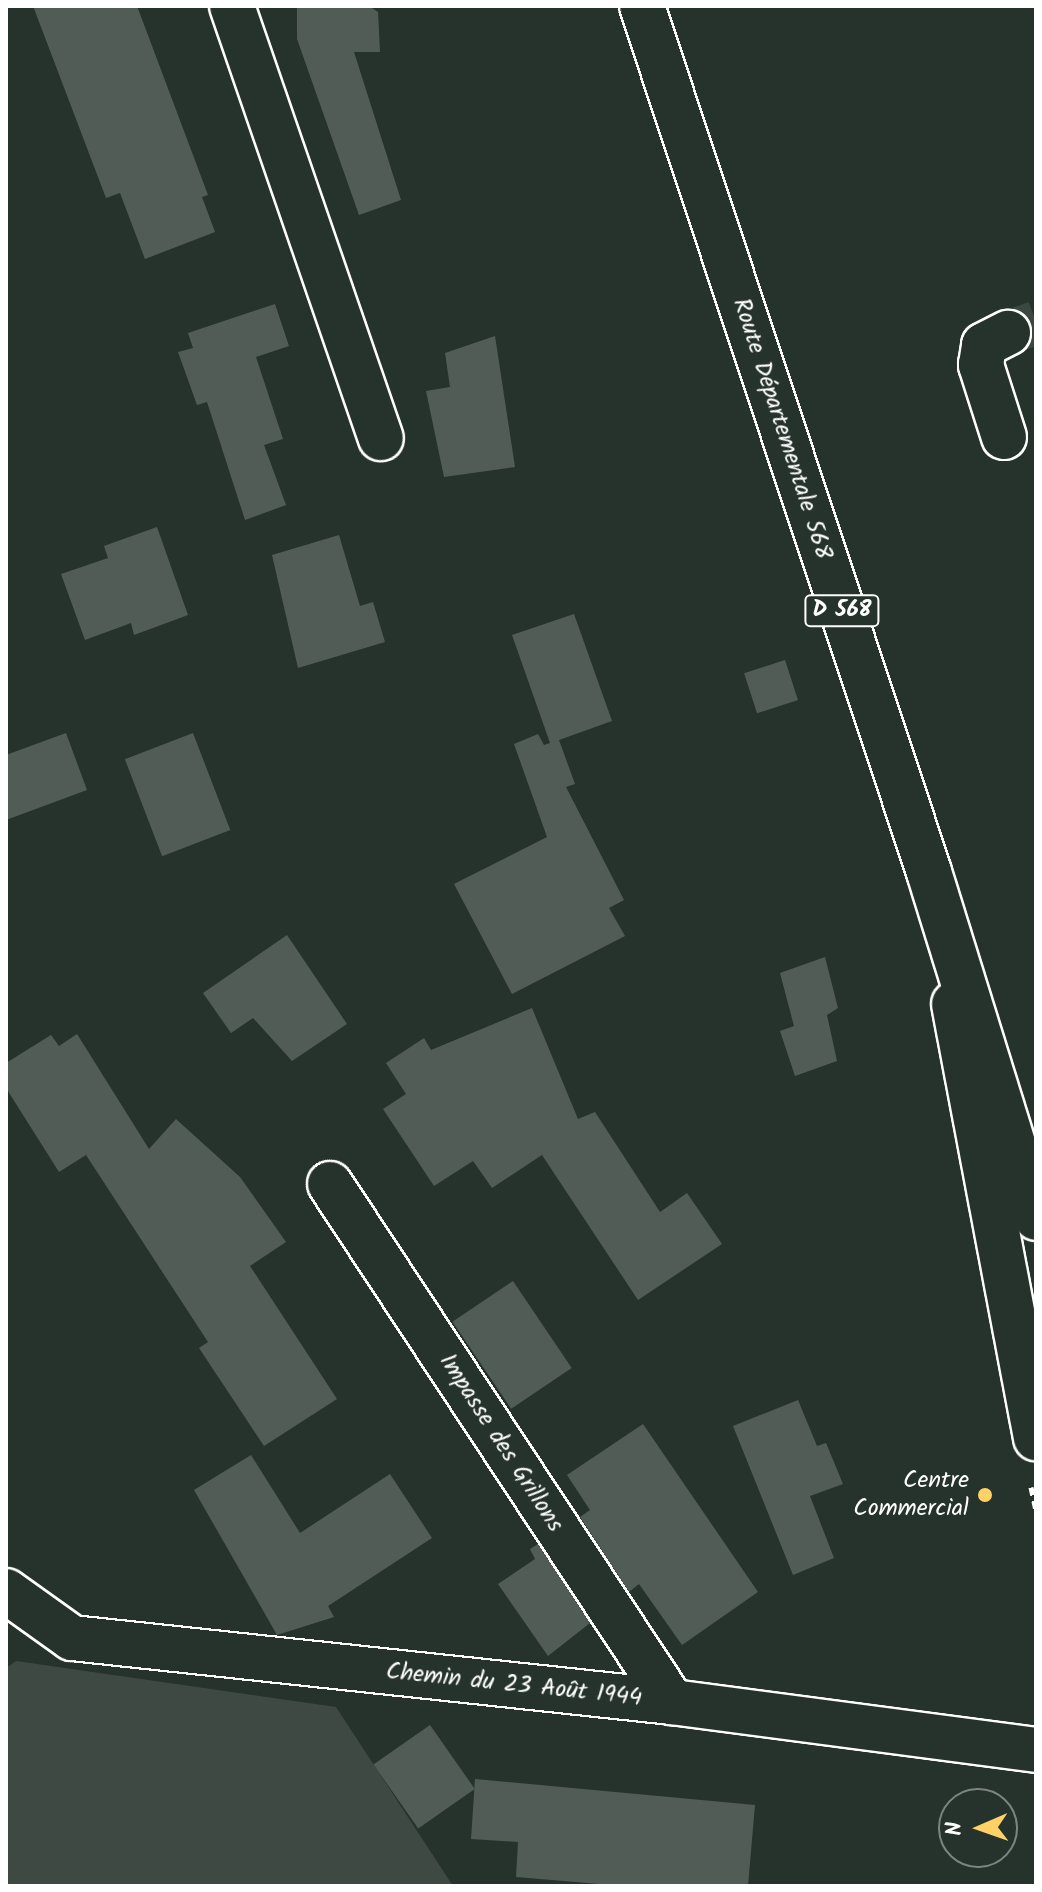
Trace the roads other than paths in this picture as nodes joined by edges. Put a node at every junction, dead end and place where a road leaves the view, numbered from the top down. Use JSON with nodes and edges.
{"nodes":[{"id":1,"x":232,"y":6,"type":"edge"},
{"id":2,"x":642,"y":6,"type":"edge"},
{"id":3,"x":1008,"y":333,"type":"tunnel mouth"},
{"id":4,"x":1004,"y":437,"type":"dead end"},
{"id":5,"x":381,"y":438,"type":"dead end"},
{"id":6,"x":929,"y":872,"type":"junction"},
{"id":7,"x":330,"y":1184,"type":"dead end"},
{"id":8,"x":1036,"y":1218,"type":"edge"},
{"id":9,"x":1033,"y":1459,"type":"edge"},
{"id":10,"x":6,"y":1591,"type":"edge"},
{"id":11,"x":672,"y":1702,"type":"junction"},
{"id":12,"x":1036,"y":1750,"type":"edge"}],
"edges":[{"from":1,"to":5,"type":"street"},
{"from":2,"to":6,"type":"street","name":"Route Départementale 568","number":"D 568"},
{"from":3,"to":4,"type":"street"},
{"from":6,"to":8,"type":"street","name":"Route Départementale 568","number":"D 568"},
{"from":6,"to":9,"type":"street"},
{"from":7,"to":11,"type":"street","name":"Impasse des Grillons"},
{"from":10,"to":11,"type":"street","name":"Chemin du 23 Août 1944"},
{"from":11,"to":12,"type":"street","name":"Chemin du 23 Août 1944"}]}
